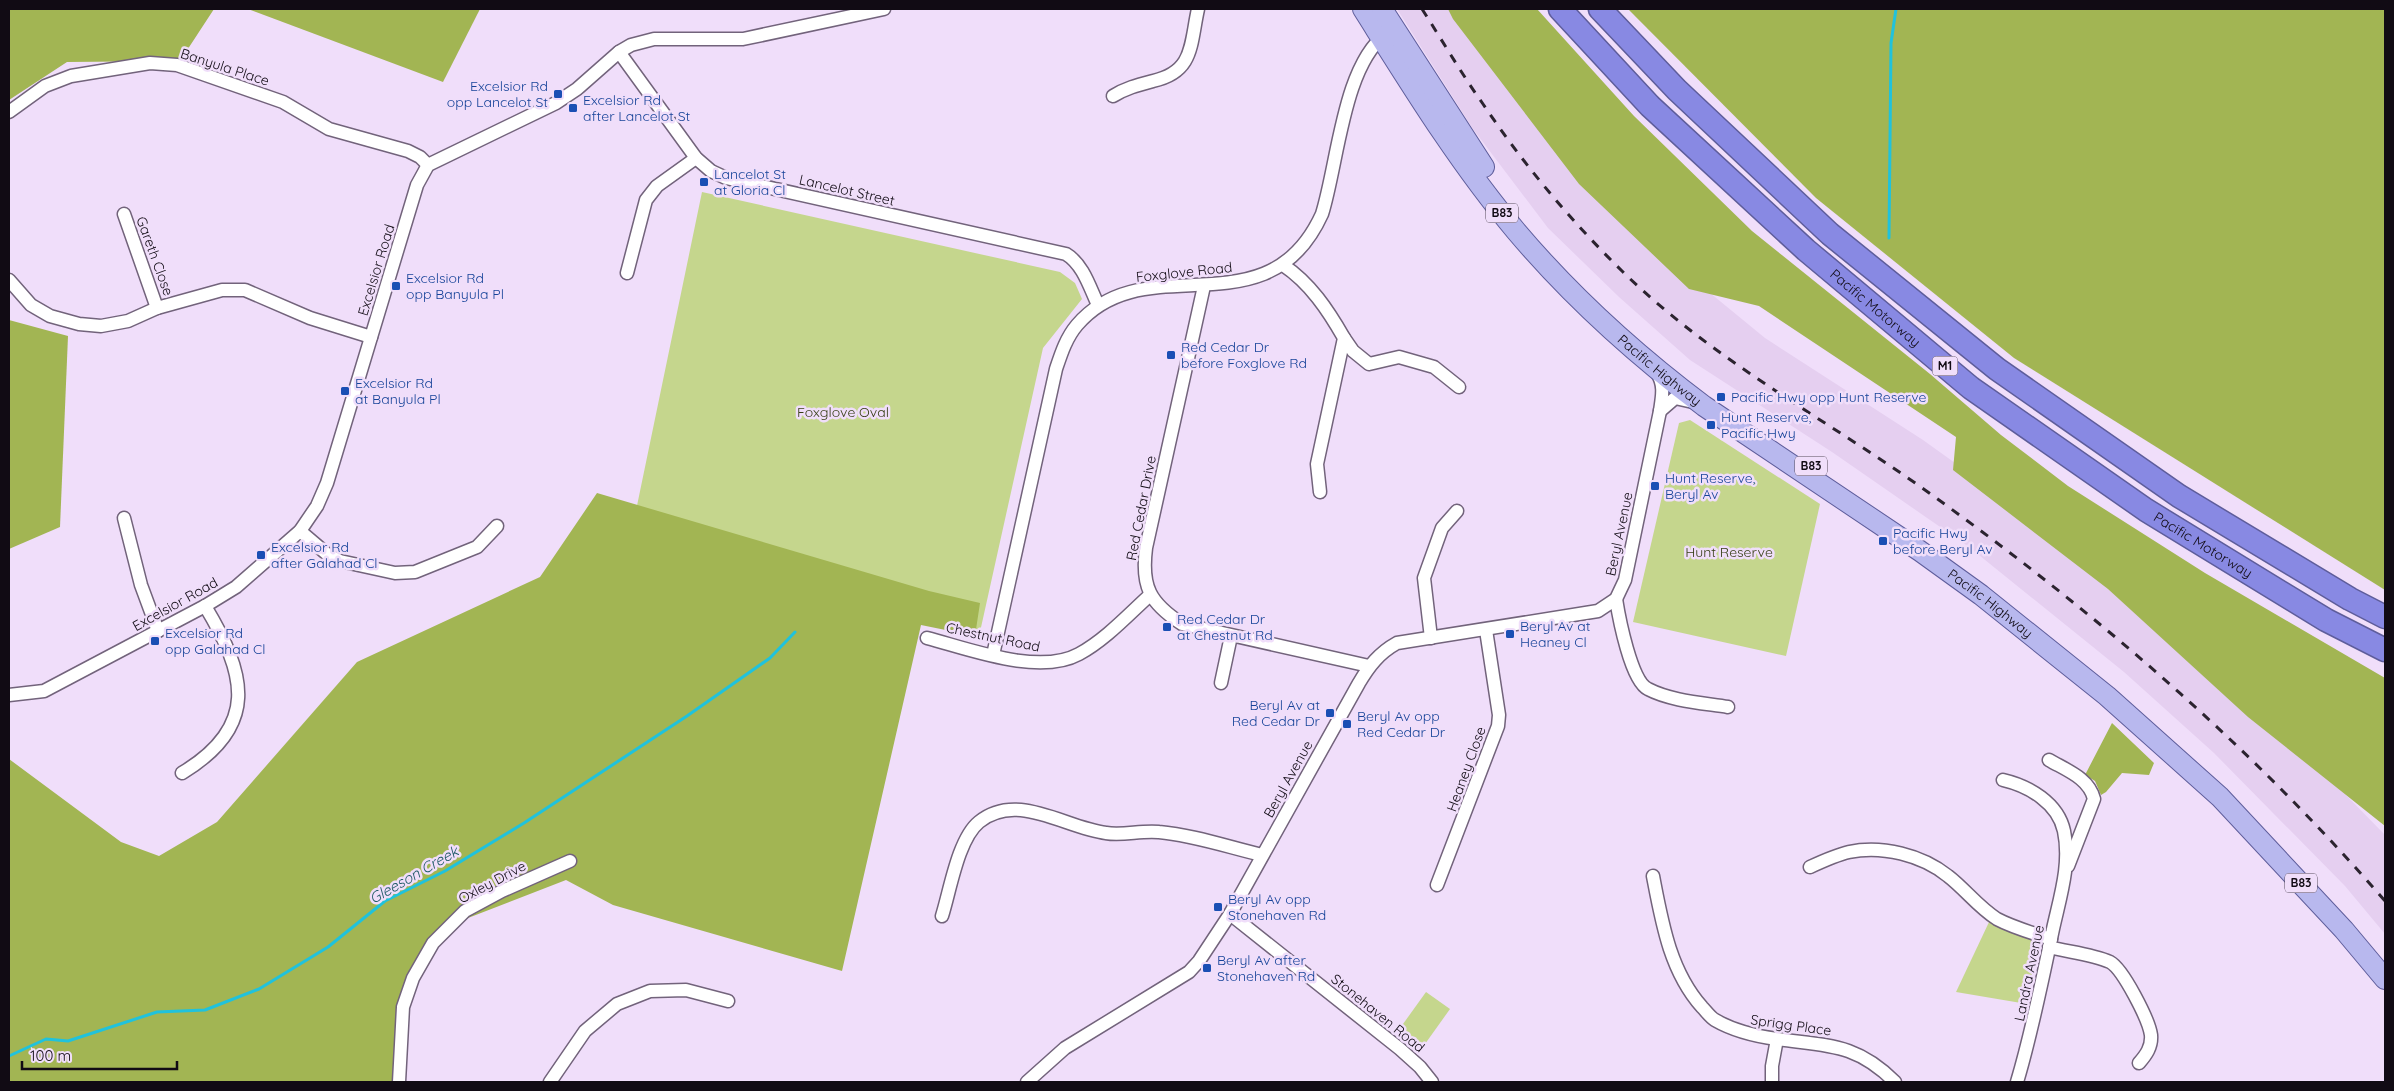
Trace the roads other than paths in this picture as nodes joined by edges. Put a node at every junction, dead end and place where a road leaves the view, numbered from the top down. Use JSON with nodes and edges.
{"nodes":[{"id":1,"x":884,"y":9,"type":"edge"},
{"id":2,"x":1198,"y":9,"type":"edge"},
{"id":3,"x":1363,"y":9,"type":"edge"},
{"id":4,"x":1382,"y":9,"type":"edge"},
{"id":5,"x":1560,"y":9,"type":"edge"},
{"id":6,"x":1600,"y":9,"type":"edge"},
{"id":7,"x":841,"y":13,"type":"edge"},
{"id":8,"x":1388,"y":33,"type":"junction"},
{"id":9,"x":618,"y":52,"type":"junction"},
{"id":10,"x":1113,"y":96,"type":"dead end"},
{"id":11,"x":9,"y":112,"type":"edge"},
{"id":12,"x":696,"y":158,"type":"junction"},
{"id":13,"x":428,"y":165,"type":"junction"},
{"id":14,"x":124,"y":214,"type":"dead end"},
{"id":15,"x":1283,"y":265,"type":"junction"},
{"id":16,"x":627,"y":272,"type":"dead end"},
{"id":17,"x":9,"y":280,"type":"edge"},
{"id":18,"x":1204,"y":286,"type":"junction"},
{"id":19,"x":1098,"y":305,"type":"junction"},
{"id":20,"x":158,"y":308,"type":"junction"},
{"id":21,"x":371,"y":337,"type":"junction"},
{"id":22,"x":1344,"y":338,"type":"junction"},
{"id":23,"x":1651,"y":364,"type":"junction"},
{"id":24,"x":1459,"y":386,"type":"dead end"},
{"id":25,"x":1704,"y":406,"type":"junction"},
{"id":26,"x":1660,"y":411,"type":"junction"},
{"id":27,"x":1320,"y":492,"type":"dead end"},
{"id":28,"x":1456,"y":511,"type":"dead end"},
{"id":29,"x":124,"y":518,"type":"dead end"},
{"id":30,"x":497,"y":526,"type":"dead end"},
{"id":31,"x":300,"y":531,"type":"junction"},
{"id":32,"x":1150,"y":595,"type":"junction"},
{"id":33,"x":1616,"y":599,"type":"junction"},
{"id":34,"x":205,"y":606,"type":"junction"},
{"id":35,"x":2385,"y":617,"type":"edge"},
{"id":36,"x":1486,"y":630,"type":"junction"},
{"id":37,"x":158,"y":631,"type":"junction"},
{"id":38,"x":1231,"y":636,"type":"junction"},
{"id":39,"x":927,"y":638,"type":"dead end"},
{"id":40,"x":1431,"y":638,"type":"junction"},
{"id":41,"x":2385,"y":650,"type":"edge"},
{"id":42,"x":993,"y":655,"type":"junction"},
{"id":43,"x":1369,"y":666,"type":"junction"},
{"id":44,"x":1221,"y":683,"type":"dead end"},
{"id":45,"x":9,"y":696,"type":"edge"},
{"id":46,"x":1728,"y":707,"type":"dead end"},
{"id":47,"x":2049,"y":760,"type":"dead end"},
{"id":48,"x":182,"y":773,"type":"dead end"},
{"id":49,"x":2003,"y":780,"type":"dead end"},
{"id":50,"x":1262,"y":855,"type":"junction"},
{"id":51,"x":570,"y":861,"type":"dead end"},
{"id":52,"x":1810,"y":867,"type":"dead end"},
{"id":53,"x":2067,"y":868,"type":"junction"},
{"id":54,"x":1653,"y":876,"type":"dead end"},
{"id":55,"x":1437,"y":885,"type":"dead end"},
{"id":56,"x":1230,"y":914,"type":"junction"},
{"id":57,"x":942,"y":916,"type":"dead end"},
{"id":58,"x":2050,"y":943,"type":"junction"},
{"id":59,"x":2385,"y":963,"type":"edge"},
{"id":60,"x":2385,"y":979,"type":"edge"},
{"id":61,"x":728,"y":1001,"type":"dead end"},
{"id":62,"x":1777,"y":1039,"type":"junction"},
{"id":63,"x":2139,"y":1062,"type":"dead end"},
{"id":64,"x":399,"y":1082,"type":"edge"},
{"id":65,"x":550,"y":1082,"type":"edge"},
{"id":66,"x":1028,"y":1082,"type":"edge"},
{"id":67,"x":1432,"y":1082,"type":"edge"},
{"id":68,"x":1772,"y":1082,"type":"edge"},
{"id":69,"x":1895,"y":1082,"type":"edge"},
{"id":70,"x":2017,"y":1082,"type":"edge"}],
"edges":[{"from":1,"to":7,"type":"street"},
{"from":2,"to":10,"type":"street"},
{"from":3,"to":8,"type":"main road","name":"Pacific Highway","number":"B83"},
{"from":4,"to":8,"type":"main road","name":"Pacific Highway","number":"B83"},
{"from":5,"to":41,"type":"highway","name":"Pacific Motorway","number":"M1"},
{"from":6,"to":35,"type":"highway","name":"Pacific Motorway","number":"M1"},
{"from":7,"to":9,"type":"street"},
{"from":8,"to":15,"type":"street","name":"Foxglove Road"},
{"from":8,"to":23,"type":"main road","name":"Pacific Highway","number":"B83"},
{"from":8,"to":59,"type":"main road","name":"Pacific Highway","number":"B83"},
{"from":9,"to":12,"type":"street","name":"Lancelot Street"},
{"from":9,"to":13,"type":"street"},
{"from":11,"to":13,"type":"street","name":"Banyula Place"},
{"from":12,"to":16,"type":"street"},
{"from":12,"to":19,"type":"street","name":"Lancelot Street"},
{"from":13,"to":21,"type":"street","name":"Excelsior Road"},
{"from":14,"to":20,"type":"street","name":"Gareth Close"},
{"from":15,"to":18,"type":"street","name":"Foxglove Road"},
{"from":15,"to":22,"type":"street"},
{"from":17,"to":20,"type":"street"},
{"from":18,"to":19,"type":"street","name":"Foxglove Road"},
{"from":18,"to":32,"type":"street","name":"Red Cedar Drive"},
{"from":19,"to":42,"type":"street","name":"Foxglove Road"},
{"from":20,"to":21,"type":"street"},
{"from":21,"to":31,"type":"street","name":"Excelsior Road"},
{"from":22,"to":24,"type":"street"},
{"from":22,"to":27,"type":"street"},
{"from":23,"to":25,"type":"main road","name":"Pacific Highway","number":"B83"},
{"from":23,"to":26,"type":"street","name":"Beryl Avenue"},
{"from":25,"to":26,"type":"street"},
{"from":25,"to":60,"type":"main road","name":"Pacific Highway","number":"B83"},
{"from":26,"to":33,"type":"street","name":"Beryl Avenue"},
{"from":28,"to":40,"type":"street"},
{"from":29,"to":37,"type":"street"},
{"from":30,"to":31,"type":"street"},
{"from":31,"to":34,"type":"street","name":"Excelsior Road"},
{"from":32,"to":38,"type":"street"},
{"from":32,"to":42,"type":"street","name":"Chestnut Road"},
{"from":33,"to":36,"type":"street","name":"Beryl Avenue"},
{"from":33,"to":46,"type":"street"},
{"from":34,"to":37,"type":"street","name":"Excelsior Road"},
{"from":34,"to":48,"type":"street"},
{"from":36,"to":40,"type":"street","name":"Beryl Avenue"},
{"from":36,"to":55,"type":"street","name":"Heaney Close"},
{"from":37,"to":45,"type":"street","name":"Excelsior Road"},
{"from":38,"to":43,"type":"street"},
{"from":38,"to":44,"type":"street"},
{"from":39,"to":42,"type":"street","name":"Chestnut Road"},
{"from":40,"to":43,"type":"street","name":"Beryl Avenue"},
{"from":43,"to":50,"type":"street","name":"Beryl Avenue"},
{"from":47,"to":53,"type":"street","name":"Landra Avenue"},
{"from":49,"to":53,"type":"street","name":"Landra Avenue"},
{"from":50,"to":56,"type":"street","name":"Beryl Avenue"},
{"from":50,"to":57,"type":"street"},
{"from":51,"to":64,"type":"street","name":"Oxley Drive"},
{"from":52,"to":58,"type":"street"},
{"from":53,"to":58,"type":"street","name":"Landra Avenue"},
{"from":54,"to":62,"type":"street","name":"Sprigg Place"},
{"from":56,"to":66,"type":"street","name":"Beryl Avenue"},
{"from":56,"to":67,"type":"street","name":"Stonehaven Road"},
{"from":58,"to":63,"type":"street"},
{"from":58,"to":70,"type":"street","name":"Landra Avenue"},
{"from":61,"to":65,"type":"street"},
{"from":62,"to":68,"type":"street"},
{"from":62,"to":69,"type":"street","name":"Sprigg Place"}]}
